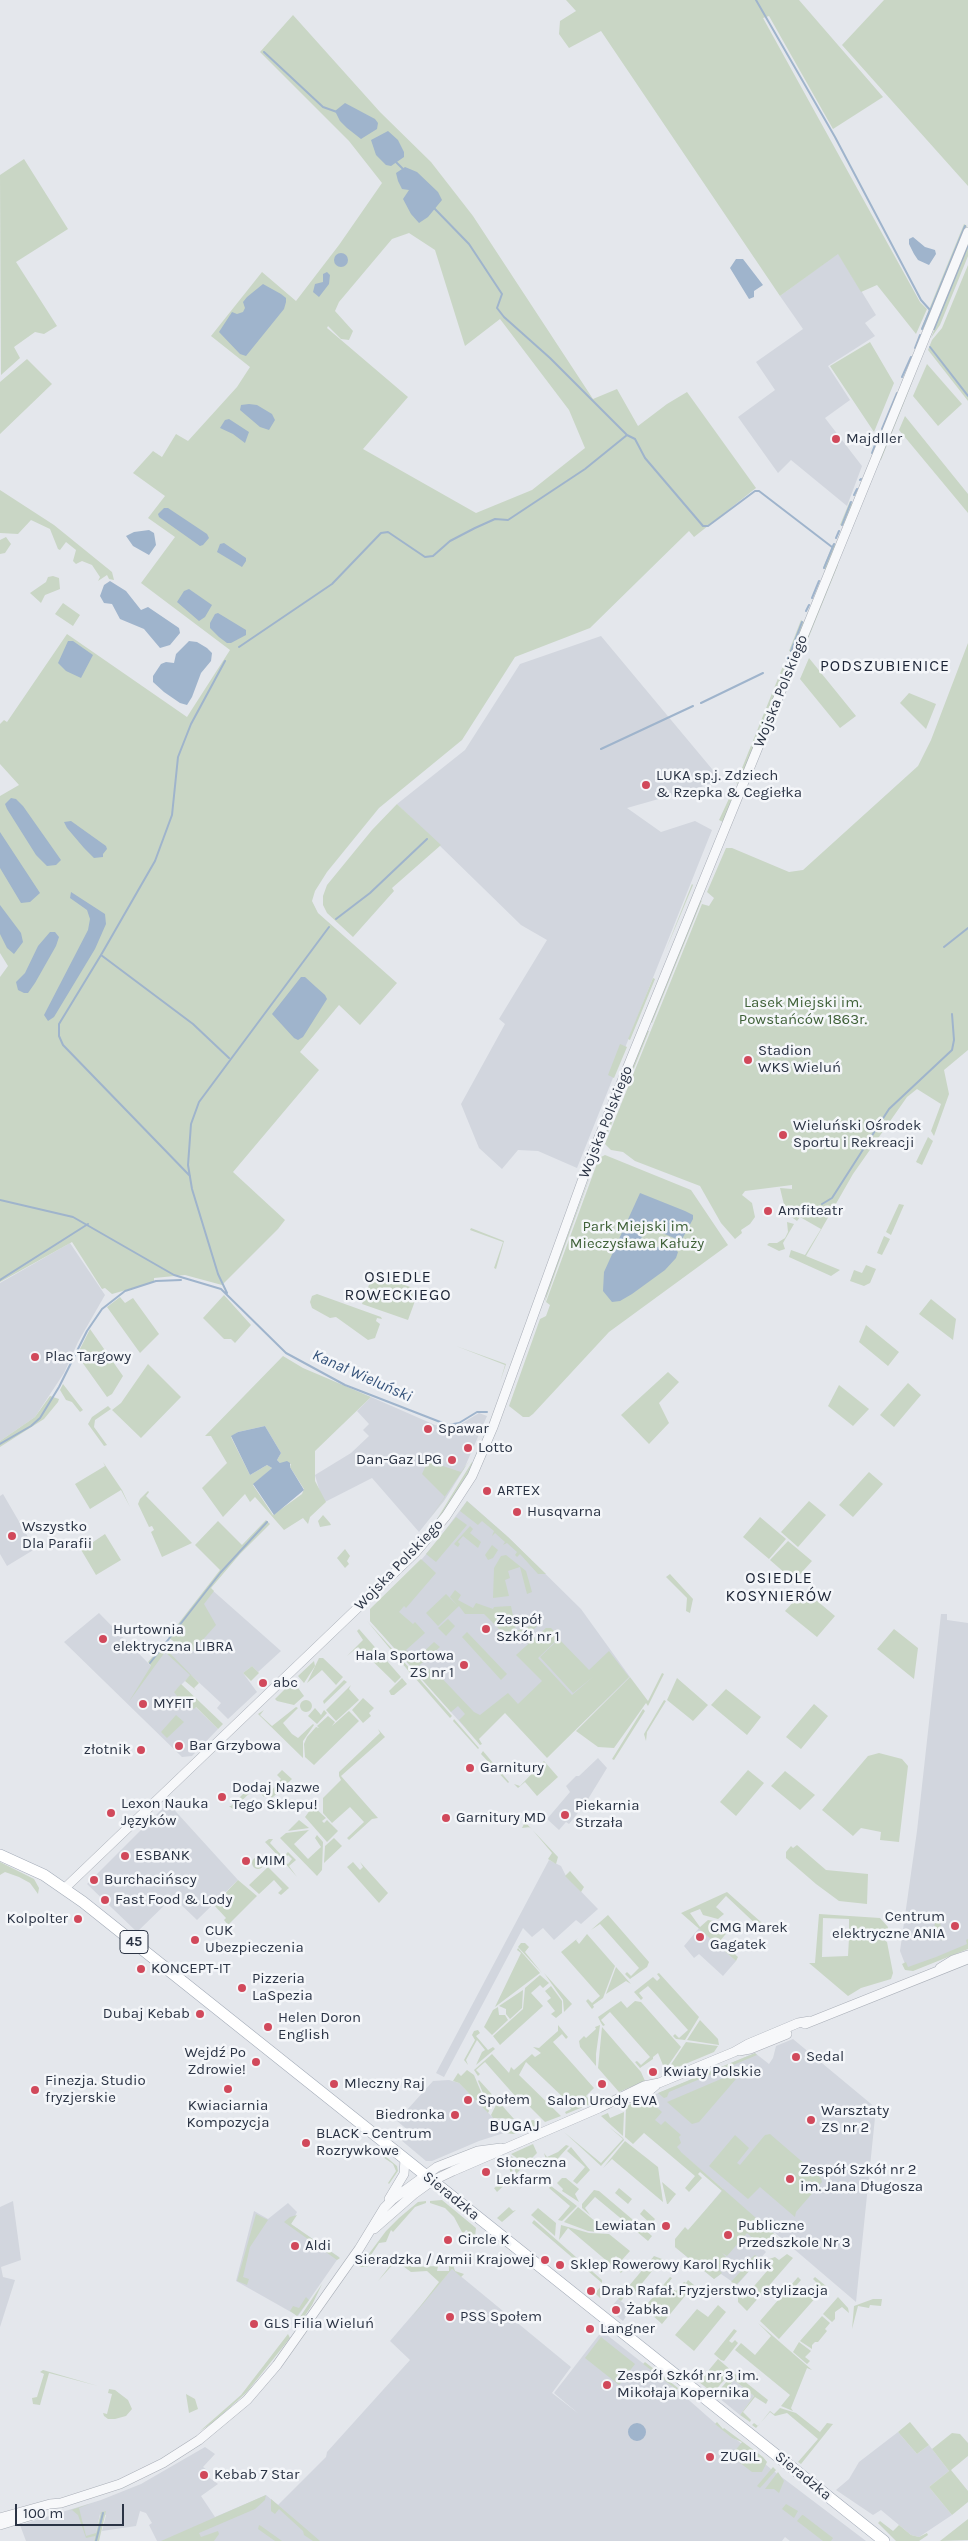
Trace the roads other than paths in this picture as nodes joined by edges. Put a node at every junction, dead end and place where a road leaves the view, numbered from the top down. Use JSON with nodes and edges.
{"nodes":[{"id":1,"x":968,"y":232,"type":"edge"},
{"id":2,"x":0,"y":1855,"type":"edge"},
{"id":3,"x":65,"y":1888,"type":"junction"},
{"id":4,"x":968,"y":1955,"type":"edge"},
{"id":5,"x":968,"y":1959,"type":"edge"},
{"id":6,"x":938,"y":1970,"type":"junction"},
{"id":7,"x":405,"y":2159,"type":"junction"},
{"id":8,"x":428,"y":2178,"type":"junction"},
{"id":9,"x":384,"y":2208,"type":"junction"},
{"id":10,"x":370,"y":2232,"type":"junction"},
{"id":11,"x":59,"y":2504,"type":"junction"},
{"id":12,"x":0,"y":2518,"type":"edge"},
{"id":13,"x":0,"y":2525,"type":"edge"},
{"id":14,"x":883,"y":2541,"type":"edge"}],
"edges":[{"from":1,"to":3,"type":"street","name":"Wojska Polskiego"},
{"from":2,"to":3,"type":"main road","number":"45"},
{"from":3,"to":7,"type":"main road","name":"Sieradzka","number":"45"},
{"from":4,"to":6,"type":"street"},
{"from":5,"to":6,"type":"street"},
{"from":6,"to":8,"type":"street"},
{"from":7,"to":8,"type":"main road","name":"Sieradzka","number":"45"},
{"from":7,"to":9,"type":"street"},
{"from":8,"to":9,"type":"street"},
{"from":8,"to":10,"type":"street"},
{"from":8,"to":14,"type":"main road","name":"Sieradzka","number":"45"},
{"from":9,"to":10,"type":"street"},
{"from":10,"to":11,"type":"street"},
{"from":11,"to":12,"type":"street"},
{"from":11,"to":13,"type":"street"}]}
